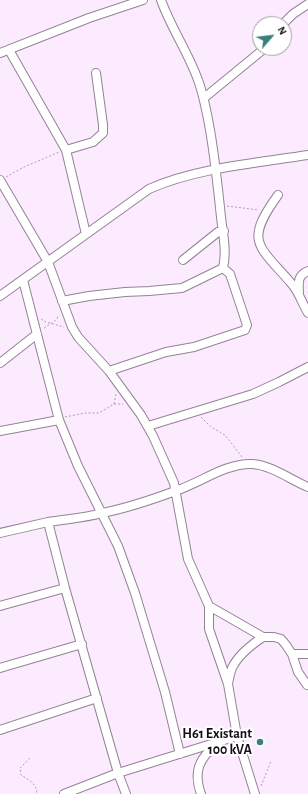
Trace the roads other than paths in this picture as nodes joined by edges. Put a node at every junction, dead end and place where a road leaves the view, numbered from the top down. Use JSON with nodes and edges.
{"nodes":[{"id":1,"x":142,"y":0,"type":"edge"},
{"id":2,"x":161,"y":0,"type":"edge"},
{"id":3,"x":308,"y":4,"type":"edge"},
{"id":4,"x":291,"y":16,"type":"edge"},
{"id":5,"x":9,"y":50,"type":"junction"},
{"id":6,"x":0,"y":53,"type":"edge"},
{"id":7,"x":255,"y":56,"type":"edge"},
{"id":8,"x":96,"y":73,"type":"dead end"},
{"id":9,"x":204,"y":98,"type":"junction"},
{"id":10,"x":66,"y":150,"type":"junction"},
{"id":11,"x":308,"y":155,"type":"edge"},
{"id":12,"x":217,"y":170,"type":"junction"},
{"id":13,"x":0,"y":180,"type":"edge"},
{"id":14,"x":278,"y":195,"type":"dead end"},
{"id":15,"x":224,"y":231,"type":"junction"},
{"id":16,"x":86,"y":234,"type":"junction"},
{"id":17,"x":183,"y":260,"type":"dead end"},
{"id":18,"x":48,"y":262,"type":"junction"},
{"id":19,"x":223,"y":268,"type":"junction"},
{"id":20,"x":308,"y":272,"type":"edge"},
{"id":21,"x":23,"y":280,"type":"junction"},
{"id":22,"x":1,"y":294,"type":"edge"},
{"id":23,"x":299,"y":295,"type":"junction"},
{"id":24,"x":63,"y":303,"type":"junction"},
{"id":25,"x":308,"y":313,"type":"edge"},
{"id":26,"x":37,"y":334,"type":"junction"},
{"id":27,"x":0,"y":363,"type":"edge"},
{"id":28,"x":308,"y":367,"type":"edge"},
{"id":29,"x":109,"y":371,"type":"junction"},
{"id":30,"x":59,"y":420,"type":"junction"},
{"id":31,"x":148,"y":426,"type":"junction"},
{"id":32,"x":0,"y":430,"type":"edge"},
{"id":33,"x":308,"y":487,"type":"edge"},
{"id":34,"x":176,"y":491,"type":"junction"},
{"id":35,"x":102,"y":514,"type":"junction"},
{"id":36,"x":48,"y":522,"type":"junction"},
{"id":37,"x":0,"y":533,"type":"edge"},
{"id":38,"x":65,"y":588,"type":"junction"},
{"id":39,"x":0,"y":606,"type":"edge"},
{"id":40,"x":209,"y":606,"type":"junction"},
{"id":41,"x":263,"y":637,"type":"junction"},
{"id":42,"x":82,"y":644,"type":"junction"},
{"id":43,"x":292,"y":654,"type":"junction"},
{"id":44,"x":308,"y":654,"type":"edge"},
{"id":45,"x":0,"y":668,"type":"edge"},
{"id":46,"x":228,"y":684,"type":"junction"},
{"id":47,"x":307,"y":685,"type":"edge"},
{"id":48,"x":97,"y":698,"type":"junction"},
{"id":49,"x":0,"y":730,"type":"edge"},
{"id":50,"x":237,"y":736,"type":"junction"},
{"id":51,"x":222,"y":741,"type":"junction"},
{"id":52,"x":180,"y":754,"type":"junction"},
{"id":53,"x":118,"y":773,"type":"junction"},
{"id":54,"x":257,"y":792,"type":"edge"},
{"id":55,"x":64,"y":794,"type":"edge"},
{"id":56,"x":126,"y":794,"type":"edge"},
{"id":57,"x":201,"y":794,"type":"edge"}],
"edges":[{"from":1,"to":5,"type":"street"},
{"from":2,"to":9,"type":"street"},
{"from":3,"to":4,"type":"street"},
{"from":5,"to":6,"type":"street"},
{"from":5,"to":10,"type":"street"},
{"from":7,"to":9,"type":"street"},
{"from":8,"to":10,"type":"street"},
{"from":9,"to":12,"type":"street"},
{"from":10,"to":16,"type":"street"},
{"from":11,"to":12,"type":"street"},
{"from":12,"to":15,"type":"street"},
{"from":12,"to":16,"type":"street"},
{"from":13,"to":18,"type":"street"},
{"from":14,"to":23,"type":"street"},
{"from":15,"to":17,"type":"street"},
{"from":15,"to":19,"type":"street"},
{"from":16,"to":18,"type":"street"},
{"from":18,"to":21,"type":"street"},
{"from":18,"to":24,"type":"street"},
{"from":19,"to":24,"type":"street"},
{"from":19,"to":29,"type":"street"},
{"from":20,"to":23,"type":"street"},
{"from":21,"to":22,"type":"street"},
{"from":21,"to":26,"type":"street"},
{"from":23,"to":25,"type":"street"},
{"from":24,"to":29,"type":"street"},
{"from":26,"to":27,"type":"street"},
{"from":26,"to":30,"type":"street"},
{"from":28,"to":31,"type":"street"},
{"from":29,"to":31,"type":"street"},
{"from":30,"to":32,"type":"street"},
{"from":30,"to":35,"type":"street"},
{"from":31,"to":34,"type":"street"},
{"from":33,"to":34,"type":"street"},
{"from":34,"to":35,"type":"street"},
{"from":34,"to":40,"type":"street"},
{"from":35,"to":36,"type":"street"},
{"from":35,"to":52,"type":"street"},
{"from":36,"to":37,"type":"street"},
{"from":36,"to":38,"type":"street"},
{"from":38,"to":39,"type":"street"},
{"from":38,"to":42,"type":"street"},
{"from":40,"to":41,"type":"street"},
{"from":40,"to":46,"type":"street"},
{"from":41,"to":43,"type":"street"},
{"from":41,"to":46,"type":"street"},
{"from":42,"to":45,"type":"street"},
{"from":42,"to":48,"type":"street"},
{"from":43,"to":44,"type":"street"},
{"from":43,"to":47,"type":"street"},
{"from":46,"to":50,"type":"street"},
{"from":48,"to":49,"type":"street"},
{"from":48,"to":53,"type":"street"},
{"from":50,"to":51,"type":"street"},
{"from":50,"to":54,"type":"street"},
{"from":51,"to":52,"type":"street"},
{"from":51,"to":57,"type":"street"},
{"from":52,"to":53,"type":"street"},
{"from":53,"to":55,"type":"street"},
{"from":53,"to":56,"type":"street"}]}
